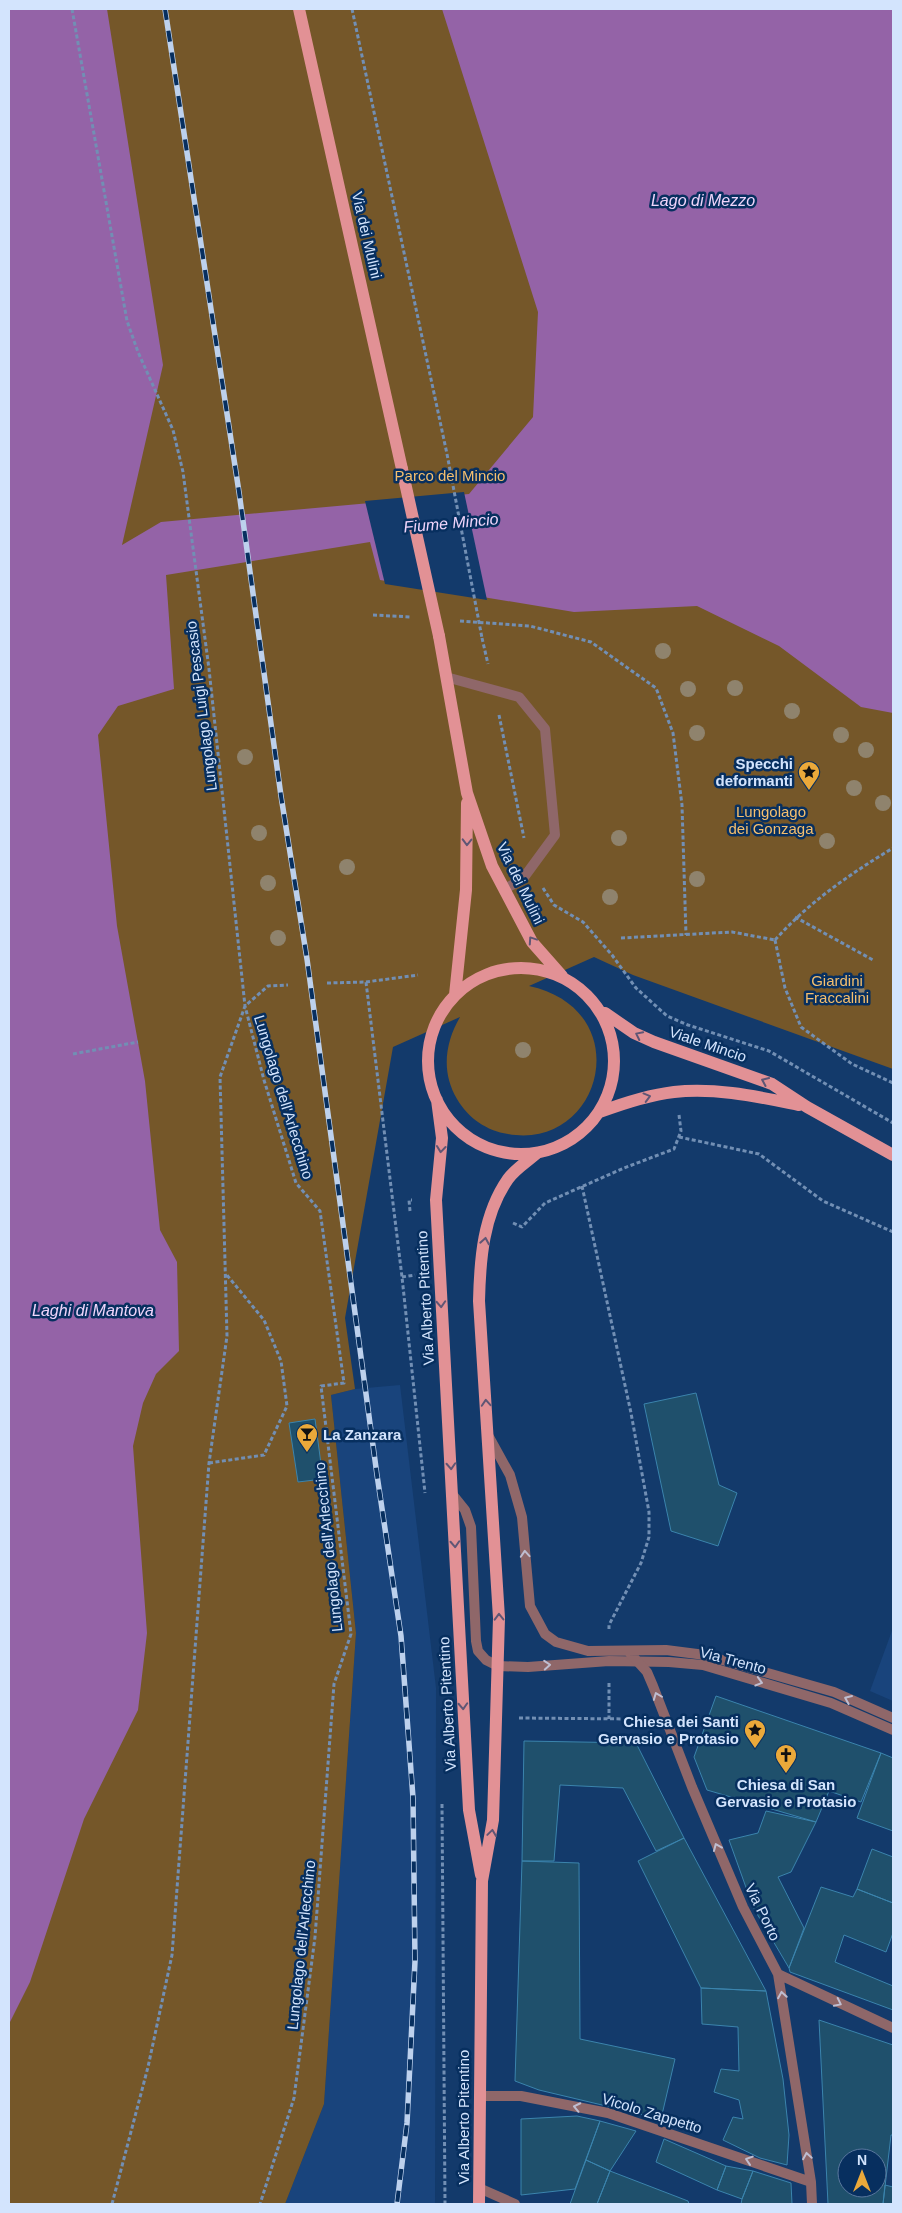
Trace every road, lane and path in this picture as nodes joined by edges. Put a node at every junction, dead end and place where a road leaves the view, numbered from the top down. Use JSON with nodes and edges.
{"nodes":[{"id":1,"x":72,"y":9,"type":"edge"},
{"id":2,"x":299,"y":9,"type":"edge"},
{"id":3,"x":352,"y":9,"type":"edge"},
{"id":4,"x":373,"y":615,"type":"dead end"},
{"id":5,"x":412,"y":617,"type":"dead end"},
{"id":6,"x":452,"y":620,"type":"dead end"},
{"id":7,"x":446,"y":677,"type":"junction"},
{"id":8,"x":494,"y":689,"type":"junction"},
{"id":9,"x":467,"y":793,"type":"junction"},
{"id":10,"x":893,"y":848,"type":"edge"},
{"id":11,"x":533,"y":866,"type":"junction"},
{"id":12,"x":504,"y":889,"type":"junction"},
{"id":13,"x":795,"y":917,"type":"junction"},
{"id":14,"x":686,"y":935,"type":"junction"},
{"id":15,"x":621,"y":938,"type":"dead end"},
{"id":16,"x":775,"y":940,"type":"junction"},
{"id":17,"x":873,"y":960,"type":"dead end"},
{"id":18,"x":418,"y":975,"type":"dead end"},
{"id":19,"x":563,"y":977,"type":"junction"},
{"id":20,"x":366,"y":982,"type":"junction"},
{"id":21,"x":327,"y":983,"type":"dead end"},
{"id":22,"x":288,"y":985,"type":"dead end"},
{"id":23,"x":455,"y":995,"type":"junction"},
{"id":24,"x":245,"y":1006,"type":"junction"},
{"id":25,"x":601,"y":1010,"type":"junction"},
{"id":26,"x":138,"y":1042,"type":"dead end"},
{"id":27,"x":73,"y":1054,"type":"dead end"},
{"id":28,"x":893,"y":1082,"type":"edge"},
{"id":29,"x":437,"y":1100,"type":"junction"},
{"id":30,"x":807,"y":1107,"type":"junction"},
{"id":31,"x":678,"y":1111,"type":"dead end"},
{"id":32,"x":600,"y":1112,"type":"junction"},
{"id":33,"x":893,"y":1123,"type":"edge"},
{"id":34,"x":679,"y":1137,"type":"junction"},
{"id":35,"x":537,"y":1153,"type":"junction"},
{"id":36,"x":893,"y":1155,"type":"edge"},
{"id":37,"x":582,"y":1186,"type":"junction"},
{"id":38,"x":522,"y":1227,"type":"dead end"},
{"id":39,"x":893,"y":1232,"type":"edge"},
{"id":40,"x":225,"y":1274,"type":"junction"},
{"id":41,"x":488,"y":1436,"type":"junction"},
{"id":42,"x":209,"y":1463,"type":"junction"},
{"id":43,"x":453,"y":1495,"type":"junction"},
{"id":44,"x":426,"y":1500,"type":"dead end"},
{"id":45,"x":545,"y":1634,"type":"joint"},
{"id":46,"x":628,"y":1651,"type":"junction"},
{"id":47,"x":609,"y":1656,"type":"junction"},
{"id":48,"x":638,"y":1663,"type":"junction"},
{"id":49,"x":498,"y":1666,"type":"junction"},
{"id":50,"x":496,"y":1718,"type":"junction"},
{"id":51,"x":893,"y":1718,"type":"edge"},
{"id":52,"x":609,"y":1720,"type":"junction"},
{"id":53,"x":632,"y":1720,"type":"dead end"},
{"id":54,"x":893,"y":1730,"type":"edge"},
{"id":55,"x":442,"y":1799,"type":"dead end"},
{"id":56,"x":482,"y":1881,"type":"junction"},
{"id":57,"x":778,"y":1974,"type":"junction"},
{"id":58,"x":893,"y":2028,"type":"edge"},
{"id":59,"x":479,"y":2096,"type":"junction"},
{"id":60,"x":812,"y":2182,"type":"junction"},
{"id":61,"x":479,"y":2188,"type":"junction"},
{"id":62,"x":112,"y":2204,"type":"edge"},
{"id":63,"x":260,"y":2204,"type":"edge"},
{"id":64,"x":445,"y":2204,"type":"edge"},
{"id":65,"x":479,"y":2204,"type":"edge"},
{"id":66,"x":515,"y":2204,"type":"edge"},
{"id":67,"x":812,"y":2204,"type":"edge"}],
"edges":[{"from":1,"to":24,"type":"path","name":"Lungolago Luigi Pescasio"},
{"from":2,"to":7,"type":"main road","name":"Via dei Mulini","bridge":true},
{"from":3,"to":8,"type":"path","bridge":true},
{"from":4,"to":5,"type":"path"},
{"from":6,"to":14,"type":"path"},
{"from":7,"to":8,"type":"street"},
{"from":7,"to":9,"type":"main road","name":"Via dei Mulini"},
{"from":8,"to":11,"type":"path"},
{"from":8,"to":11,"type":"street"},
{"from":9,"to":12,"type":"main road","name":"Via dei Mulini"},
{"from":9,"to":23,"type":"main road","name":"Via dei Mulini","one_way":true},
{"from":10,"to":13,"type":"path"},
{"from":11,"to":12,"type":"street"},
{"from":11,"to":33,"type":"path"},
{"from":19,"to":12,"type":"main road","name":"Via dei Mulini","one_way":true},
{"from":13,"to":16,"type":"path"},
{"from":13,"to":17,"type":"path"},
{"from":14,"to":15,"type":"path"},
{"from":14,"to":16,"type":"path"},
{"from":16,"to":28,"type":"path"},
{"from":18,"to":20,"type":"path"},
{"from":19,"to":23,"type":"main road","name":"Via dei Mulini"},
{"from":19,"to":25,"type":"main road","name":"Via dei Mulini"},
{"from":20,"to":21,"type":"path"},
{"from":20,"to":44,"type":"path"},
{"from":22,"to":24,"type":"path"},
{"from":23,"to":29,"type":"main road","name":"Via dei Mulini"},
{"from":24,"to":40,"type":"path"},
{"from":24,"to":63,"type":"path","name":"Lungolago dell'Arlecchino"},
{"from":30,"to":25,"type":"main road","name":"Viale Mincio","one_way":true},
{"from":25,"to":32,"type":"main road","name":"Via dei Mulini"},
{"from":26,"to":27,"type":"path"},
{"from":29,"to":35,"type":"main road","name":"Via dei Mulini"},
{"from":29,"to":43,"type":"main road","name":"Via Alberto Pitentino","one_way":true},
{"from":32,"to":30,"type":"main road","name":"Viale Mincio","one_way":true},
{"from":30,"to":36,"type":"main road","name":"Viale Mincio"},
{"from":31,"to":34,"type":"path"},
{"from":32,"to":35,"type":"main road","name":"Via dei Mulini"},
{"from":34,"to":37,"type":"path"},
{"from":34,"to":39,"type":"path"},
{"from":41,"to":35,"type":"main road","name":"Via Alberto Pitentino","one_way":true},
{"from":37,"to":38,"type":"path"},
{"from":37,"to":47,"type":"path"},
{"from":40,"to":42,"type":"path"},
{"from":40,"to":42,"type":"path"},
{"from":45,"to":41,"type":"street","name":"Via Alberto Pitentino","one_way":true},
{"from":49,"to":41,"type":"main road","name":"Via Alberto Pitentino","one_way":true},
{"from":42,"to":62,"type":"path"},
{"from":43,"to":49,"type":"street","name":"Via Alberto Pitentino"},
{"from":43,"to":56,"type":"main road","name":"Via Alberto Pitentino","one_way":true},
{"from":45,"to":47,"type":"street","name":"Via Trento"},
{"from":46,"to":47,"type":"street","name":"Via Trento"},
{"from":46,"to":48,"type":"street","name":"Via Porto"},
{"from":51,"to":46,"type":"street","name":"Via Trento","one_way":true},
{"from":47,"to":48,"type":"street","name":"Via Trento"},
{"from":49,"to":47,"type":"street","name":"Via Trento","one_way":true},
{"from":47,"to":52,"type":"path"},
{"from":48,"to":54,"type":"street","name":"Via Trento","one_way":true},
{"from":57,"to":48,"type":"street","name":"Via Porto","one_way":true},
{"from":49,"to":50,"type":"main road","name":"Via Alberto Pitentino"},
{"from":50,"to":52,"type":"path"},
{"from":56,"to":50,"type":"main road","name":"Via Alberto Pitentino","one_way":true},
{"from":52,"to":53,"type":"path"},
{"from":55,"to":64,"type":"path"},
{"from":56,"to":59,"type":"main road","name":"Via Alberto Pitentino"},
{"from":57,"to":58,"type":"street","one_way":true},
{"from":60,"to":57,"type":"street","name":"Via Porto","one_way":true},
{"from":60,"to":59,"type":"street","name":"Vicolo Zappetto","one_way":true},
{"from":59,"to":61,"type":"main road","name":"Via Alberto Pitentino"},
{"from":60,"to":67,"type":"street","name":"Via Porto"},
{"from":61,"to":65,"type":"main road","name":"Via Alberto Pitentino"},
{"from":61,"to":66,"type":"street"}]}
